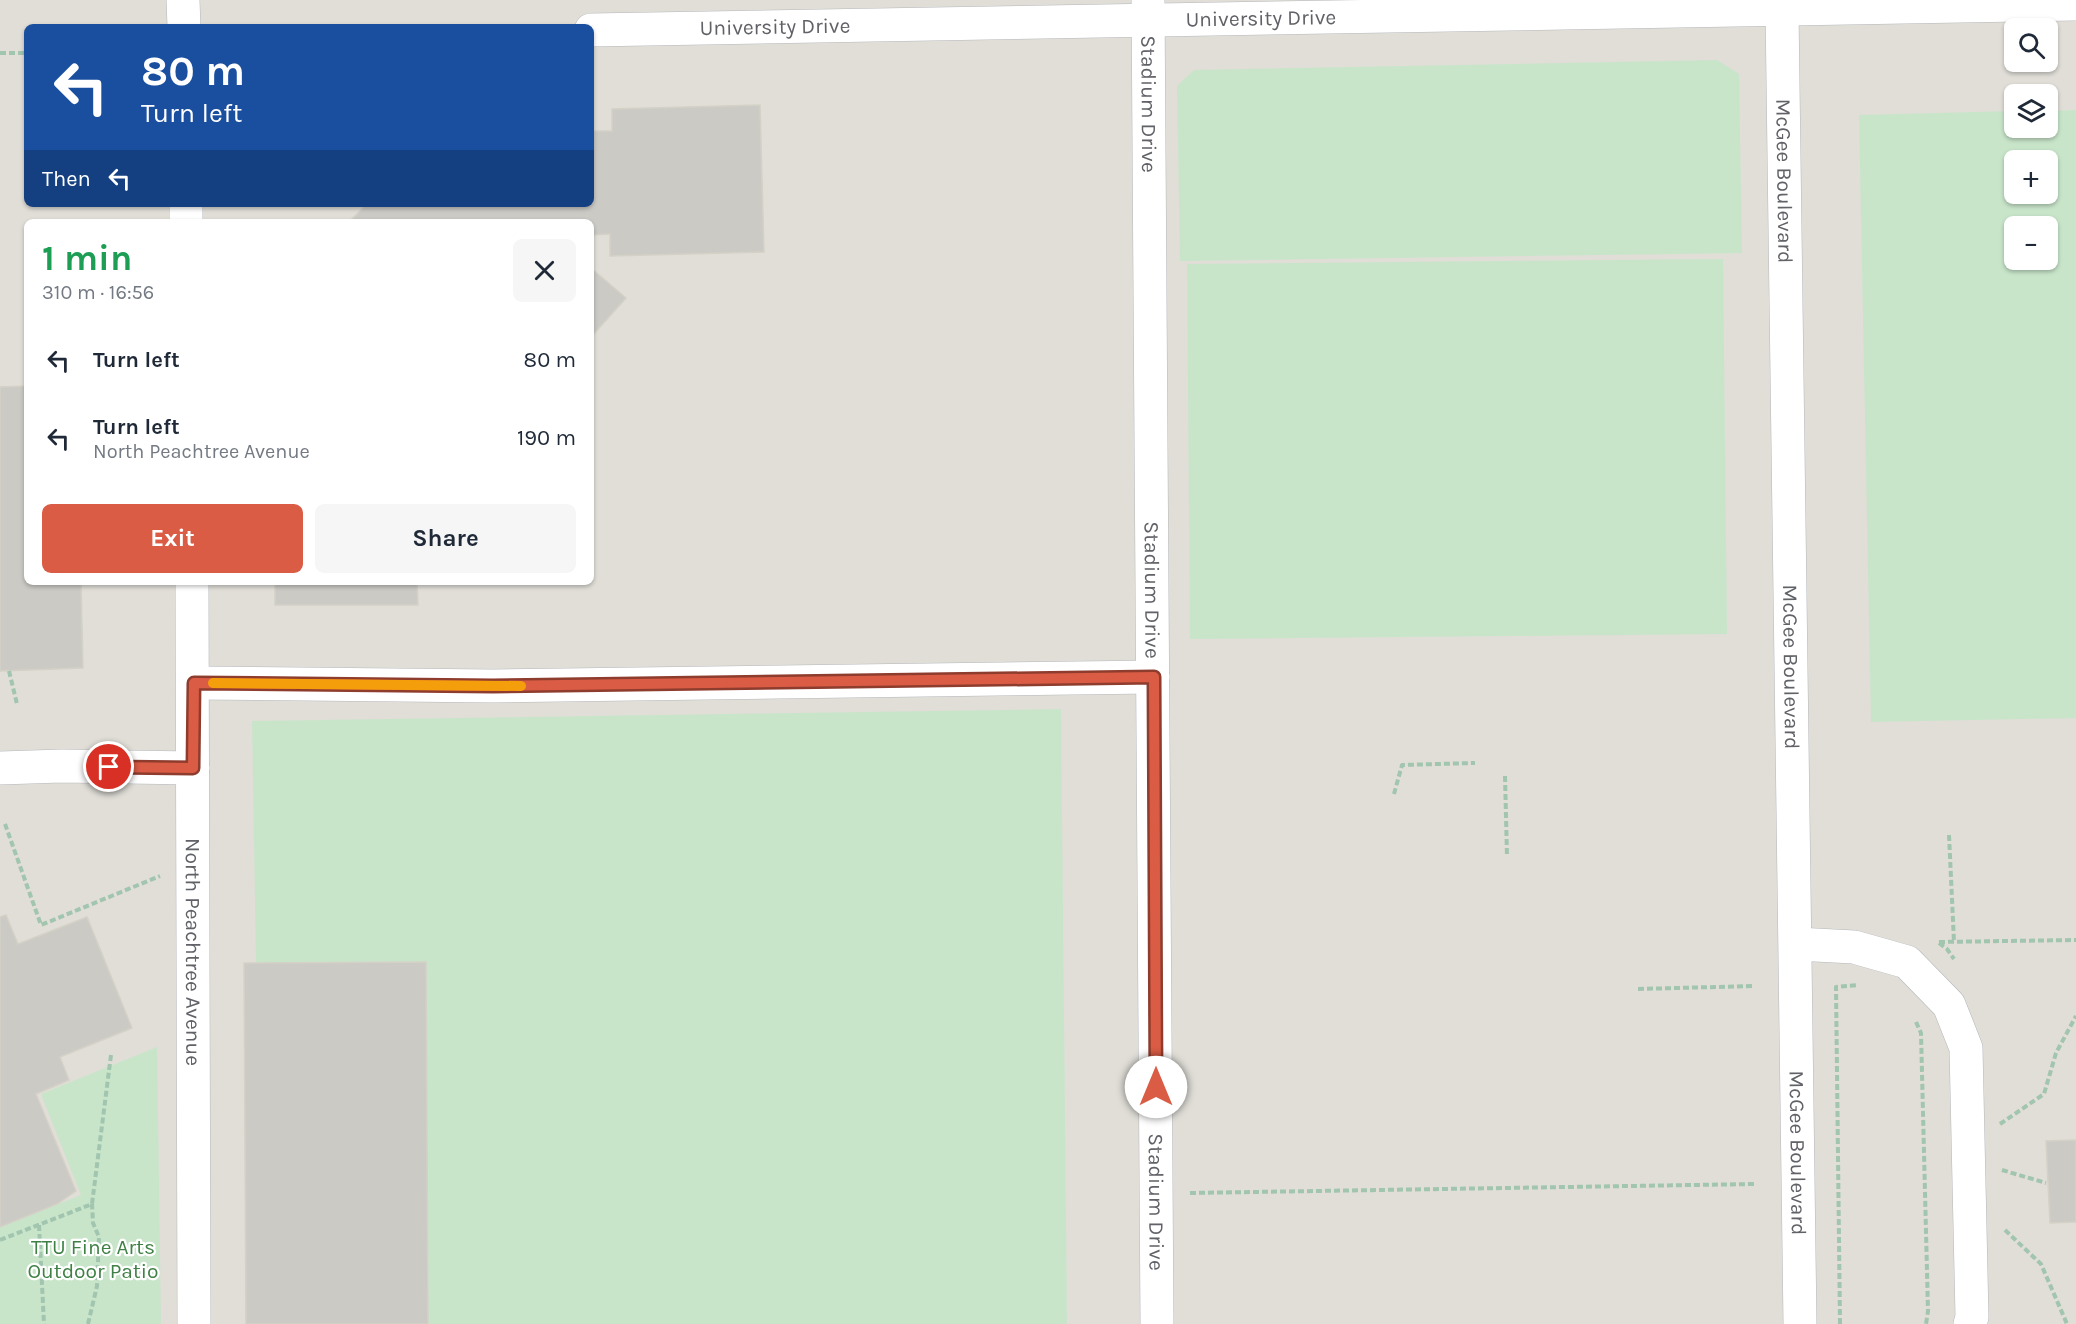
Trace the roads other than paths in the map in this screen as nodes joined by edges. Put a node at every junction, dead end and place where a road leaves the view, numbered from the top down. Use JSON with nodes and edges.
{"nodes":[{"id":1,"x":183,"y":0,"type":"edge"},
{"id":2,"x":2076,"y":4,"type":"edge"},
{"id":3,"x":1782,"y":10,"type":"junction"},
{"id":4,"x":1024,"y":11,"type":"edge"},
{"id":5,"x":1148,"y":11,"type":"edge"},
{"id":6,"x":183,"y":24,"type":"edge"},
{"id":7,"x":594,"y":30,"type":"edge"},
{"id":8,"x":192,"y":585,"type":"edge"},
{"id":9,"x":1154,"y":677,"type":"junction"},
{"id":10,"x":194,"y":683,"type":"junction"},
{"id":11,"x":0,"y":768,"type":"edge"},
{"id":12,"x":193,"y":768,"type":"junction"},
{"id":13,"x":1796,"y":944,"type":"junction"},
{"id":14,"x":194,"y":1324,"type":"edge"},
{"id":15,"x":1157,"y":1324,"type":"edge"},
{"id":16,"x":1800,"y":1324,"type":"edge"},
{"id":17,"x":1970,"y":1324,"type":"edge"}],
"edges":[{"from":1,"to":6,"type":"street"},
{"from":2,"to":3,"type":"street","name":"University Drive"},
{"from":3,"to":5,"type":"street","name":"University Drive"},
{"from":3,"to":13,"type":"street","name":"McGee Boulevard"},
{"from":4,"to":5,"type":"street","name":"University Drive"},
{"from":4,"to":7,"type":"street","name":"University Drive"},
{"from":5,"to":9,"type":"street","name":"Stadium Drive"},
{"from":8,"to":10,"type":"street","name":"North Peachtree Avenue"},
{"from":9,"to":10,"type":"street"},
{"from":9,"to":15,"type":"street","name":"Stadium Drive"},
{"from":10,"to":12,"type":"street","name":"North Peachtree Avenue"},
{"from":11,"to":12,"type":"street"},
{"from":12,"to":14,"type":"street","name":"North Peachtree Avenue"},
{"from":13,"to":16,"type":"street","name":"McGee Boulevard"},
{"from":13,"to":17,"type":"street"}]}
